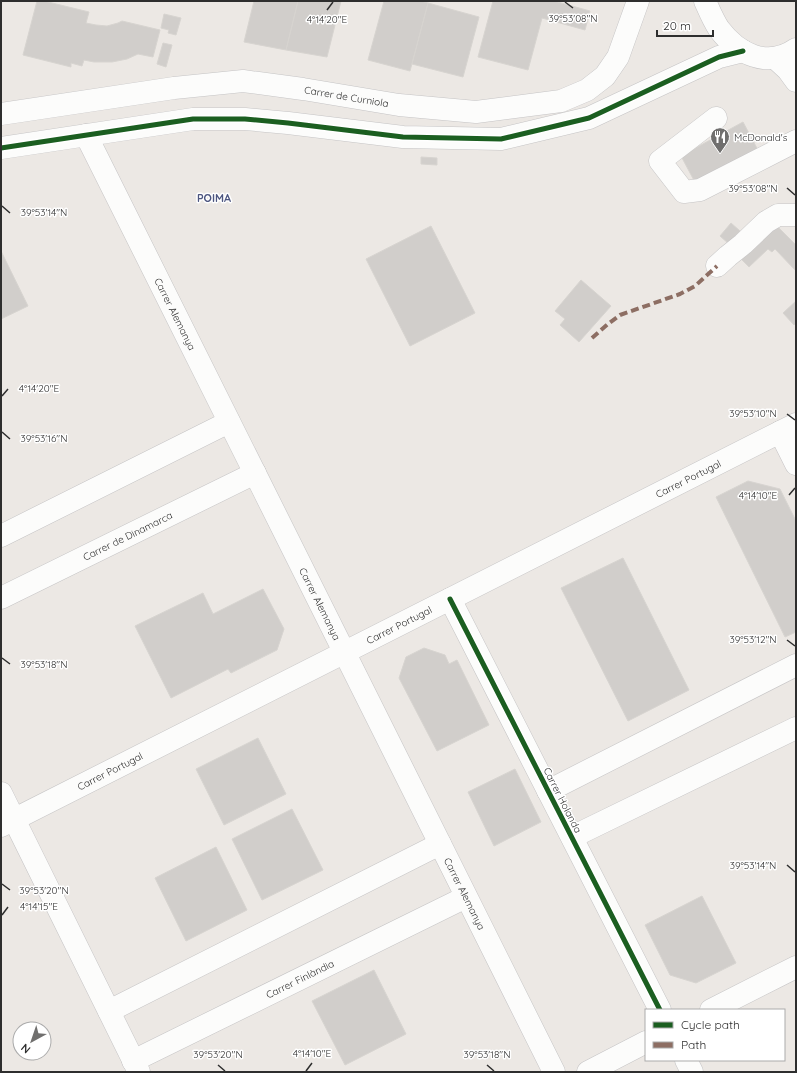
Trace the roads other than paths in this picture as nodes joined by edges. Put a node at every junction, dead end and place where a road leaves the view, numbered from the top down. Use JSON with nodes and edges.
{"nodes":[{"id":1,"x":638,"y":1,"type":"edge"},
{"id":2,"x":705,"y":1,"type":"edge"},
{"id":3,"x":796,"y":49,"type":"edge"},
{"id":4,"x":743,"y":52,"type":"junction"},
{"id":5,"x":776,"y":58,"type":"junction"},
{"id":6,"x":796,"y":81,"type":"edge"},
{"id":7,"x":1,"y":114,"type":"edge"},
{"id":8,"x":716,"y":118,"type":"dead end"},
{"id":9,"x":86,"y":135,"type":"junction"},
{"id":10,"x":796,"y":141,"type":"edge"},
{"id":11,"x":1,"y":148,"type":"edge"},
{"id":12,"x":796,"y":216,"type":"edge"},
{"id":13,"x":717,"y":266,"type":"dead end"},
{"id":14,"x":229,"y":422,"type":"junction"},
{"id":15,"x":788,"y":428,"type":"edge"},
{"id":16,"x":796,"y":464,"type":"edge"},
{"id":17,"x":255,"y":473,"type":"junction"},
{"id":18,"x":1,"y":536,"type":"edge"},
{"id":19,"x":1,"y":598,"type":"edge"},
{"id":20,"x":450,"y":599,"type":"junction"},
{"id":21,"x":344,"y":652,"type":"junction"},
{"id":22,"x":796,"y":665,"type":"edge"},
{"id":23,"x":796,"y":728,"type":"edge"},
{"id":24,"x":548,"y":791,"type":"junction"},
{"id":25,"x":1,"y":793,"type":"edge"},
{"id":26,"x":8,"y":822,"type":"edge"},
{"id":27,"x":572,"y":837,"type":"junction"},
{"id":28,"x":440,"y":844,"type":"junction"},
{"id":29,"x":466,"y":897,"type":"junction"},
{"id":30,"x":796,"y":968,"type":"edge"},
{"id":31,"x":659,"y":1009,"type":"edge"},
{"id":32,"x":713,"y":1009,"type":"edge"},
{"id":33,"x":109,"y":1011,"type":"junction"},
{"id":34,"x":645,"y":1043,"type":"edge"},
{"id":35,"x":686,"y":1061,"type":"edge"},
{"id":36,"x":136,"y":1066,"type":"edge"},
{"id":37,"x":554,"y":1072,"type":"edge"},
{"id":38,"x":588,"y":1072,"type":"edge"},
{"id":39,"x":692,"y":1072,"type":"edge"}],
"edges":[{"from":1,"to":7,"type":"street","name":"Carrer de Curniola"},
{"from":2,"to":4,"type":"street"},
{"from":3,"to":5,"type":"street"},
{"from":4,"to":5,"type":"street"},
{"from":4,"to":9,"type":"street"},
{"from":5,"to":6,"type":"street"},
{"from":8,"to":10,"type":"street"},
{"from":9,"to":11,"type":"street"},
{"from":9,"to":14,"type":"street","name":"Carrer Alemanya"},
{"from":12,"to":13,"type":"street"},
{"from":14,"to":17,"type":"street","name":"Carrer Alemanya"},
{"from":14,"to":18,"type":"street"},
{"from":15,"to":16,"type":"street"},
{"from":15,"to":20,"type":"street","name":"Carrer Portugal"},
{"from":17,"to":19,"type":"street","name":"Carrer de Dinamarca"},
{"from":17,"to":21,"type":"street","name":"Carrer Alemanya"},
{"from":20,"to":21,"type":"street","name":"Carrer Portugal"},
{"from":20,"to":24,"type":"street","name":"Carrer Holanda"},
{"from":21,"to":26,"type":"street","name":"Carrer Portugal"},
{"from":21,"to":28,"type":"street","name":"Carrer Alemanya"},
{"from":22,"to":24,"type":"street","name":"Carrer Holanda"},
{"from":23,"to":27,"type":"street","name":"Carrer Holanda"},
{"from":24,"to":27,"type":"street","name":"Carrer Holanda"},
{"from":25,"to":26,"type":"street","name":"Carrer Finlàndia"},
{"from":26,"to":33,"type":"street","name":"Carrer Finlàndia"},
{"from":27,"to":31,"type":"street","name":"Carrer Holanda"},
{"from":28,"to":29,"type":"street","name":"Carrer Alemanya"},
{"from":28,"to":33,"type":"street"},
{"from":29,"to":36,"type":"street","name":"Carrer Finlàndia"},
{"from":29,"to":37,"type":"street","name":"Carrer Alemanya"},
{"from":30,"to":32,"type":"street"},
{"from":33,"to":36,"type":"street","name":"Carrer Finlàndia"},
{"from":34,"to":38,"type":"street"},
{"from":35,"to":39,"type":"street"}]}
